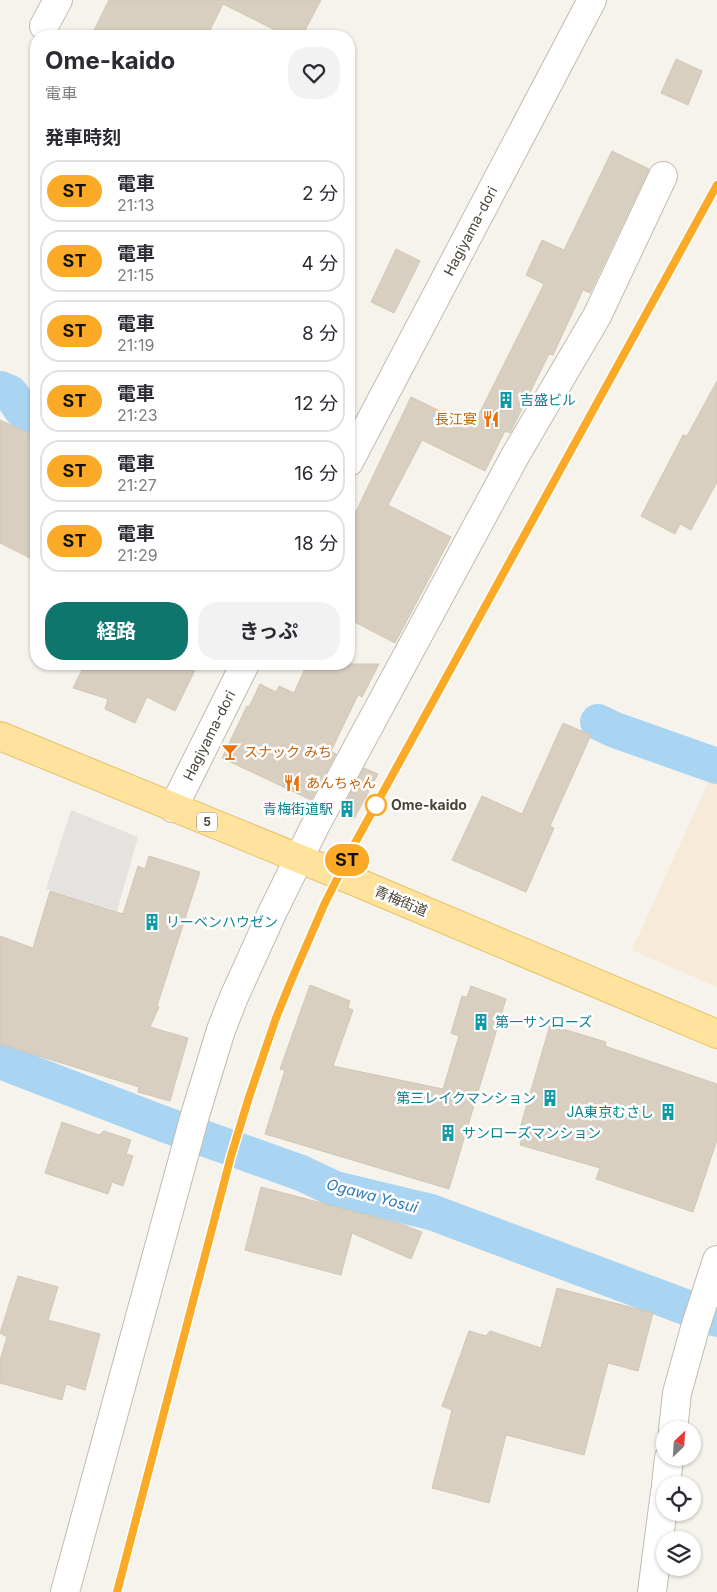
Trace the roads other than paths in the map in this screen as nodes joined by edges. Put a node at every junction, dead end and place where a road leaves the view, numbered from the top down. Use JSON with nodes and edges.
{"nodes":[{"id":1,"x":58,"y":0,"type":"edge"},
{"id":2,"x":592,"y":0,"type":"edge"},
{"id":3,"x":44,"y":26,"type":"dead end"},
{"id":4,"x":663,"y":176,"type":"dead end"},
{"id":5,"x":355,"y":451,"type":"edge"},
{"id":6,"x":243,"y":670,"type":"edge"},
{"id":7,"x":0,"y":736,"type":"edge"},
{"id":8,"x":173,"y":808,"type":"junction"},
{"id":9,"x":298,"y":859,"type":"junction"},
{"id":10,"x":717,"y":1034,"type":"edge"},
{"id":11,"x":717,"y":1260,"type":"edge"},
{"id":12,"x":674,"y":1421,"type":"edge"},
{"id":13,"x":661,"y":1521,"type":"edge"},
{"id":14,"x":65,"y":1592,"type":"edge"},
{"id":15,"x":652,"y":1592,"type":"edge"}],
"edges":[{"from":1,"to":3,"type":"street"},
{"from":2,"to":5,"type":"street","name":"Hagiyama-dori"},
{"from":4,"to":9,"type":"street"},
{"from":6,"to":8,"type":"street","name":"Hagiyama-dori"},
{"from":7,"to":8,"type":"main road","name":"青梅街道","number":"5"},
{"from":8,"to":9,"type":"main road","name":"青梅街道","number":"5"},
{"from":9,"to":10,"type":"main road","name":"青梅街道","number":"5"},
{"from":9,"to":14,"type":"street"},
{"from":11,"to":12,"type":"street"},
{"from":13,"to":15,"type":"street"}]}
